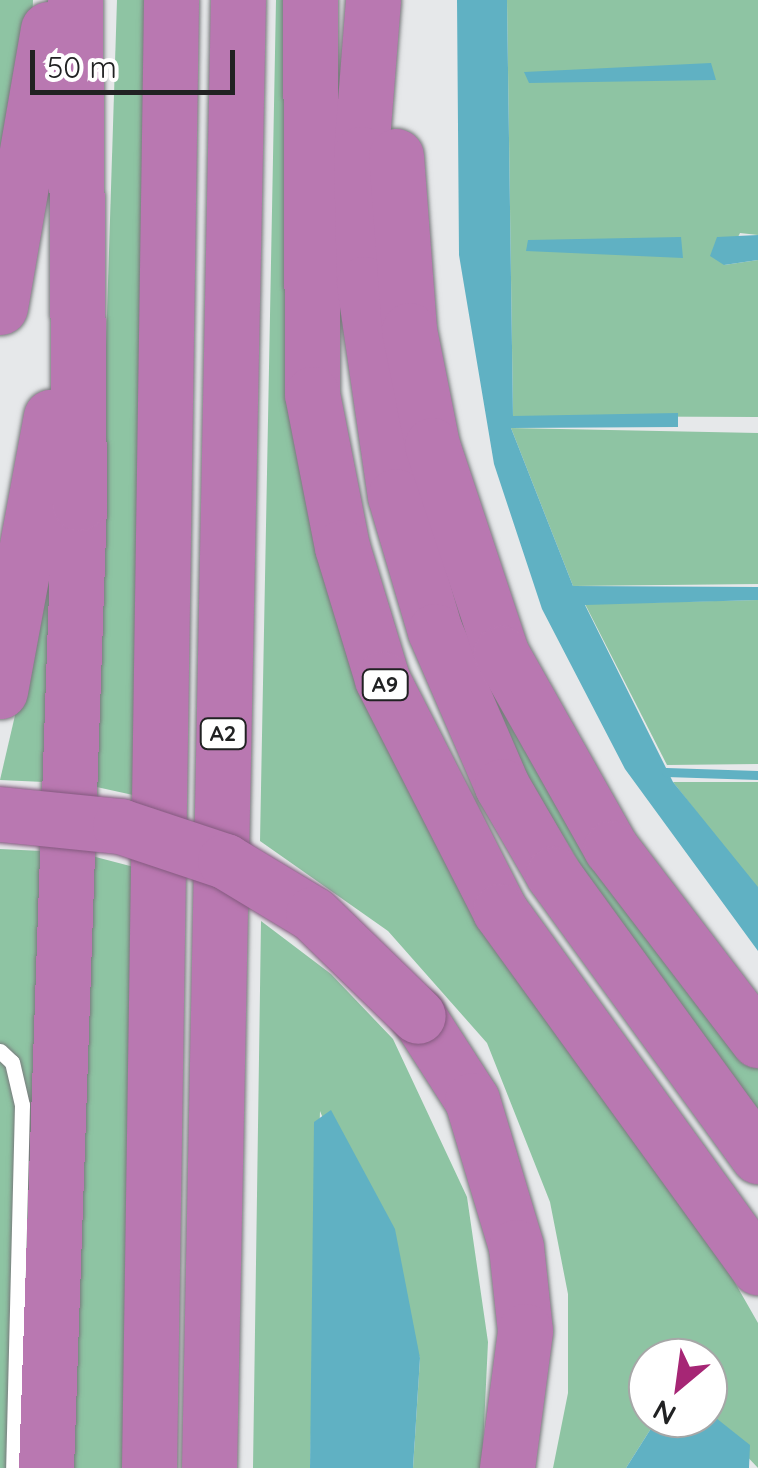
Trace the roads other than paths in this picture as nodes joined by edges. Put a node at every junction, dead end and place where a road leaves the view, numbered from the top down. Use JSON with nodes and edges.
{"nodes":[{"id":1,"x":52,"y":0,"type":"edge"},
{"id":2,"x":74,"y":0,"type":"edge"},
{"id":3,"x":171,"y":0,"type":"edge"},
{"id":4,"x":238,"y":0,"type":"edge"},
{"id":5,"x":310,"y":0,"type":"edge"},
{"id":6,"x":373,"y":0,"type":"edge"},
{"id":7,"x":386,"y":0,"type":"edge"},
{"id":8,"x":74,"y":256,"type":"junction"},
{"id":9,"x":0,"y":307,"type":"edge"},
{"id":10,"x":0,"y":690,"type":"edge"},
{"id":11,"x":0,"y":814,"type":"edge"},
{"id":12,"x":758,"y":1040,"type":"edge"},
{"id":13,"x":0,"y":1051,"type":"edge"},
{"id":14,"x":54,"y":1134,"type":"junction"},
{"id":15,"x":758,"y":1156,"type":"edge"},
{"id":16,"x":18,"y":1240,"type":"junction"},
{"id":17,"x":758,"y":1267,"type":"edge"},
{"id":18,"x":13,"y":1468,"type":"edge"},
{"id":19,"x":46,"y":1468,"type":"edge"},
{"id":20,"x":149,"y":1468,"type":"edge"},
{"id":21,"x":210,"y":1468,"type":"edge"},
{"id":22,"x":508,"y":1468,"type":"edge"}],
"edges":[{"from":1,"to":9,"type":"highway"},
{"from":2,"to":8,"type":"highway"},
{"from":3,"to":20,"type":"highway","number":"A2"},
{"from":4,"to":21,"type":"highway","number":"A2"},
{"from":5,"to":17,"type":"highway","number":"A9"},
{"from":6,"to":15,"type":"highway","number":"A9"},
{"from":7,"to":12,"type":"highway"},
{"from":8,"to":10,"type":"highway"},
{"from":8,"to":14,"type":"highway"},
{"from":11,"to":22,"type":"highway","bridge":true},
{"from":13,"to":16,"type":"lane"},
{"from":14,"to":16,"type":"lane"},
{"from":14,"to":19,"type":"highway"},
{"from":16,"to":18,"type":"lane"}]}
